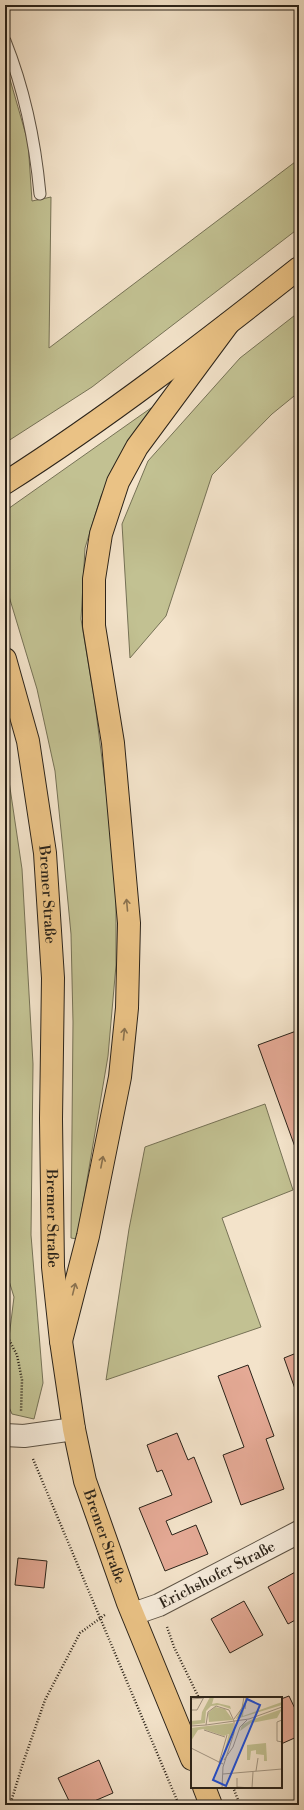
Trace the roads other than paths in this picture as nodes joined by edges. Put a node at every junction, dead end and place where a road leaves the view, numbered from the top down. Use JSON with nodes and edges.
{"nodes":[{"id":1,"x":5,"y":41,"type":"edge"},
{"id":2,"x":40,"y":194,"type":"dead end"},
{"id":3,"x":299,"y":268,"type":"edge"},
{"id":4,"x":228,"y":324,"type":"junction"},
{"id":5,"x":5,"y":484,"type":"edge"},
{"id":6,"x":5,"y":659,"type":"edge"},
{"id":7,"x":61,"y":1341,"type":"junction"},
{"id":8,"x":74,"y":1429,"type":"junction"},
{"id":9,"x":15,"y":1435,"type":"edge"},
{"id":10,"x":299,"y":1532,"type":"edge"},
{"id":11,"x":130,"y":1609,"type":"junction"},
{"id":12,"x":191,"y":1758,"type":"edge"},
{"id":13,"x":204,"y":1788,"type":"edge"},
{"id":14,"x":211,"y":1805,"type":"edge"}],
"edges":[{"from":1,"to":2,"type":"lane"},
{"from":3,"to":4,"type":"main road"},
{"from":4,"to":5,"type":"main road"},
{"from":7,"to":4,"type":"main road","one_way":true},
{"from":6,"to":7,"type":"main road","name":"Bremer Straße"},
{"from":7,"to":8,"type":"main road","name":"Bremer Straße"},
{"from":8,"to":9,"type":"street"},
{"from":8,"to":11,"type":"main road","name":"Bremer Straße"},
{"from":10,"to":11,"type":"street","name":"Erichshofer Straße"},
{"from":11,"to":12,"type":"main road","name":"Bremer Straße"},
{"from":13,"to":14,"type":"main road"}]}
